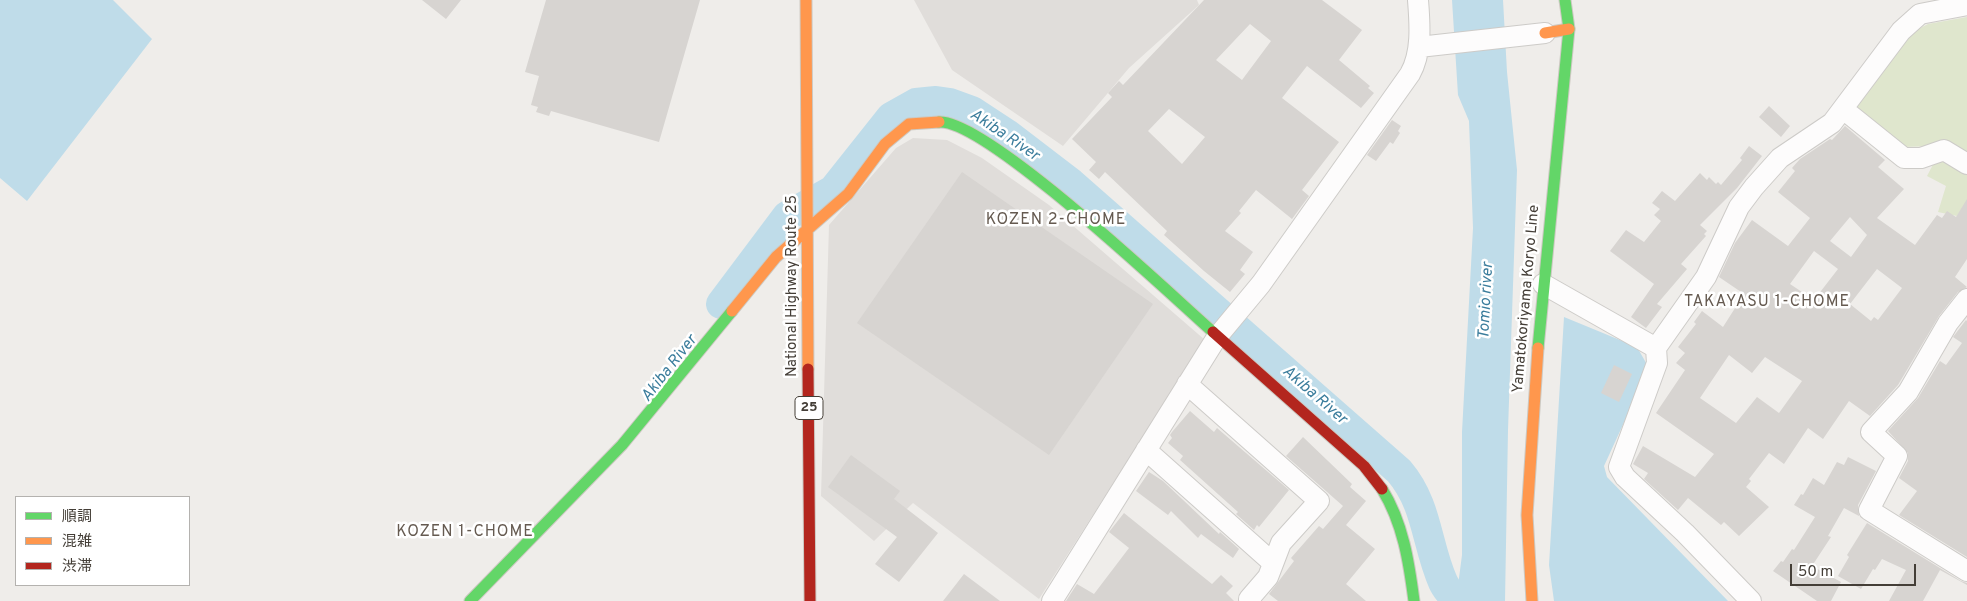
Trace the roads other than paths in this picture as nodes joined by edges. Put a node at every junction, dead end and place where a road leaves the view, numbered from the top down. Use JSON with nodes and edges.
{"nodes":[{"id":1,"x":806,"y":0,"type":"edge"},
{"id":2,"x":1418,"y":0,"type":"edge"},
{"id":3,"x":1565,"y":0,"type":"edge"},
{"id":4,"x":1967,"y":5,"type":"edge"},
{"id":5,"x":1569,"y":29,"type":"junction"},
{"id":6,"x":1545,"y":33,"type":"joint"},
{"id":7,"x":1419,"y":47,"type":"junction"},
{"id":8,"x":1843,"y":109,"type":"junction"},
{"id":9,"x":1967,"y":164,"type":"edge"},
{"id":10,"x":808,"y":228,"type":"junction"},
{"id":11,"x":1543,"y":284,"type":"junction"},
{"id":12,"x":1967,"y":299,"type":"edge"},
{"id":13,"x":1217,"y":337,"type":"junction"},
{"id":14,"x":1656,"y":348,"type":"junction"},
{"id":15,"x":1188,"y":384,"type":"junction"},
{"id":16,"x":1146,"y":450,"type":"junction"},
{"id":17,"x":1273,"y":563,"type":"junction"},
{"id":18,"x":1967,"y":571,"type":"edge"},
{"id":19,"x":470,"y":601,"type":"edge"},
{"id":20,"x":810,"y":601,"type":"edge"},
{"id":21,"x":1052,"y":601,"type":"edge"},
{"id":22,"x":1251,"y":601,"type":"edge"},
{"id":23,"x":1414,"y":601,"type":"edge"},
{"id":24,"x":1532,"y":601,"type":"edge"},
{"id":25,"x":1751,"y":601,"type":"edge"}],
"edges":[{"from":1,"to":10,"type":"main road","name":"National Highway Route 25","number":"25"},
{"from":2,"to":7,"type":"street"},
{"from":3,"to":5,"type":"main road","name":"Yamatokoriyama Koryo Line"},
{"from":4,"to":8,"type":"street"},
{"from":5,"to":6,"type":"main road"},
{"from":5,"to":11,"type":"main road","name":"Yamatokoriyama Koryo Line"},
{"from":6,"to":7,"type":"street"},
{"from":7,"to":13,"type":"street"},
{"from":8,"to":9,"type":"street"},
{"from":8,"to":14,"type":"street"},
{"from":10,"to":13,"type":"main road"},
{"from":10,"to":19,"type":"main road"},
{"from":10,"to":20,"type":"main road","name":"National Highway Route 25","number":"25"},
{"from":11,"to":14,"type":"street"},
{"from":11,"to":24,"type":"main road","name":"Yamatokoriyama Koryo Line"},
{"from":12,"to":18,"type":"street"},
{"from":13,"to":15,"type":"street"},
{"from":13,"to":23,"type":"main road"},
{"from":14,"to":25,"type":"street"},
{"from":15,"to":16,"type":"street"},
{"from":15,"to":17,"type":"street"},
{"from":16,"to":17,"type":"street"},
{"from":16,"to":21,"type":"street"},
{"from":17,"to":22,"type":"street"}]}
